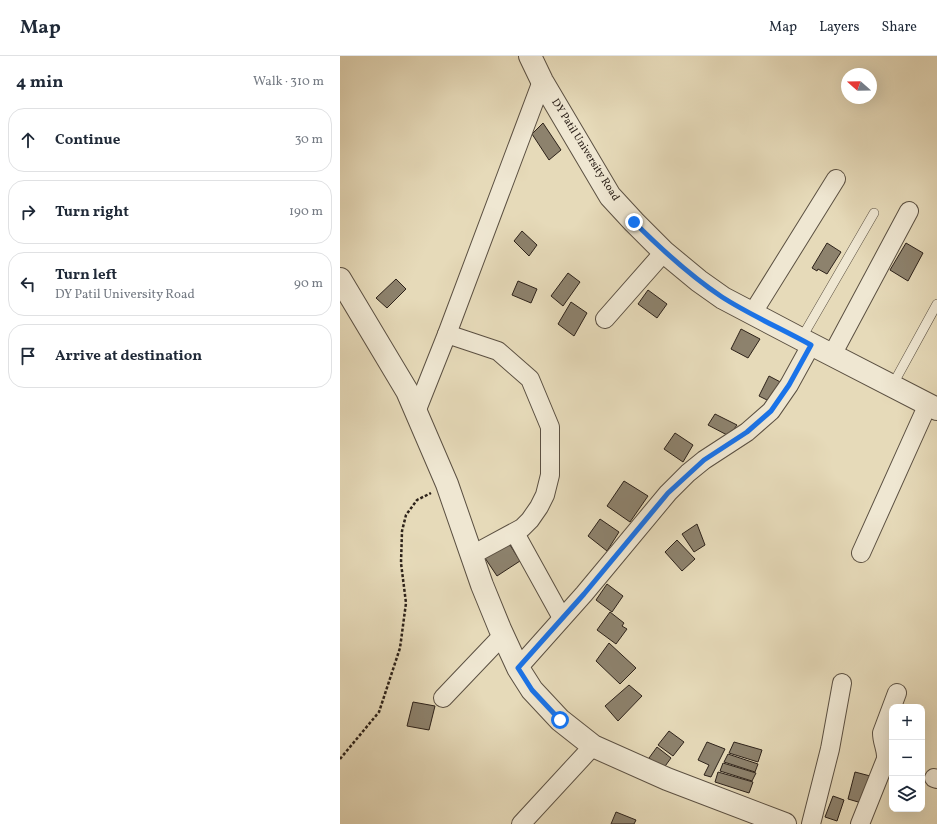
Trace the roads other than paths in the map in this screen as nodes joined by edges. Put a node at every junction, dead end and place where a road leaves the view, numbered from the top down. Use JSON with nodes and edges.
{"nodes":[{"id":1,"x":530,"y":56,"type":"edge"},
{"id":2,"x":542,"y":81,"type":"junction"},
{"id":3,"x":836,"y":179,"type":"dead end"},
{"id":4,"x":909,"y":211,"type":"dead end"},
{"id":5,"x":874,"y":213,"type":"dead end"},
{"id":6,"x":664,"y":252,"type":"junction"},
{"id":7,"x":340,"y":279,"type":"edge"},
{"id":8,"x":937,"y":304,"type":"edge"},
{"id":9,"x":752,"y":314,"type":"junction"},
{"id":10,"x":605,"y":319,"type":"dead end"},
{"id":11,"x":447,"y":334,"type":"junction"},
{"id":12,"x":806,"y":342,"type":"junction"},
{"id":13,"x":832,"y":355,"type":"junction"},
{"id":14,"x":892,"y":386,"type":"junction"},
{"id":15,"x":932,"y":406,"type":"edge"},
{"id":16,"x":416,"y":412,"type":"junction"},
{"id":17,"x":515,"y":533,"type":"junction"},
{"id":18,"x":861,"y":553,"type":"dead end"},
{"id":19,"x":472,"y":555,"type":"junction"},
{"id":20,"x":562,"y":618,"type":"junction"},
{"id":21,"x":502,"y":634,"type":"junction"},
{"id":22,"x":518,"y":668,"type":"junction"},
{"id":23,"x":842,"y":684,"type":"dead end"},
{"id":24,"x":897,"y":692,"type":"dead end"},
{"id":25,"x":443,"y":698,"type":"dead end"},
{"id":26,"x":593,"y":746,"type":"junction"},
{"id":27,"x":521,"y":824,"type":"edge"},
{"id":28,"x":785,"y":824,"type":"edge"},
{"id":29,"x":811,"y":824,"type":"edge"},
{"id":30,"x":860,"y":824,"type":"edge"}],
"edges":[{"from":1,"to":2,"type":"street","name":"DY Patil University Road"},
{"from":2,"to":6,"type":"street","name":"DY Patil University Road"},
{"from":2,"to":11,"type":"street"},
{"from":3,"to":9,"type":"street"},
{"from":4,"to":13,"type":"street"},
{"from":5,"to":12,"type":"lane"},
{"from":6,"to":9,"type":"street","name":"DY Patil University Road"},
{"from":6,"to":10,"type":"street"},
{"from":7,"to":16,"type":"street"},
{"from":8,"to":14,"type":"lane"},
{"from":9,"to":12,"type":"street","name":"DY Patil University Road"},
{"from":11,"to":16,"type":"street"},
{"from":11,"to":17,"type":"street"},
{"from":12,"to":13,"type":"street","name":"DY Patil University Road"},
{"from":12,"to":20,"type":"street"},
{"from":13,"to":14,"type":"street","name":"DY Patil University Road"},
{"from":14,"to":15,"type":"street","name":"DY Patil University Road"},
{"from":15,"to":18,"type":"street"},
{"from":16,"to":19,"type":"street"},
{"from":17,"to":19,"type":"street"},
{"from":17,"to":20,"type":"street"},
{"from":19,"to":21,"type":"street"},
{"from":20,"to":22,"type":"street"},
{"from":21,"to":22,"type":"street"},
{"from":21,"to":25,"type":"street"},
{"from":22,"to":26,"type":"street"},
{"from":23,"to":29,"type":"street"},
{"from":24,"to":30,"type":"street"},
{"from":26,"to":27,"type":"street"},
{"from":26,"to":28,"type":"street"}]}
